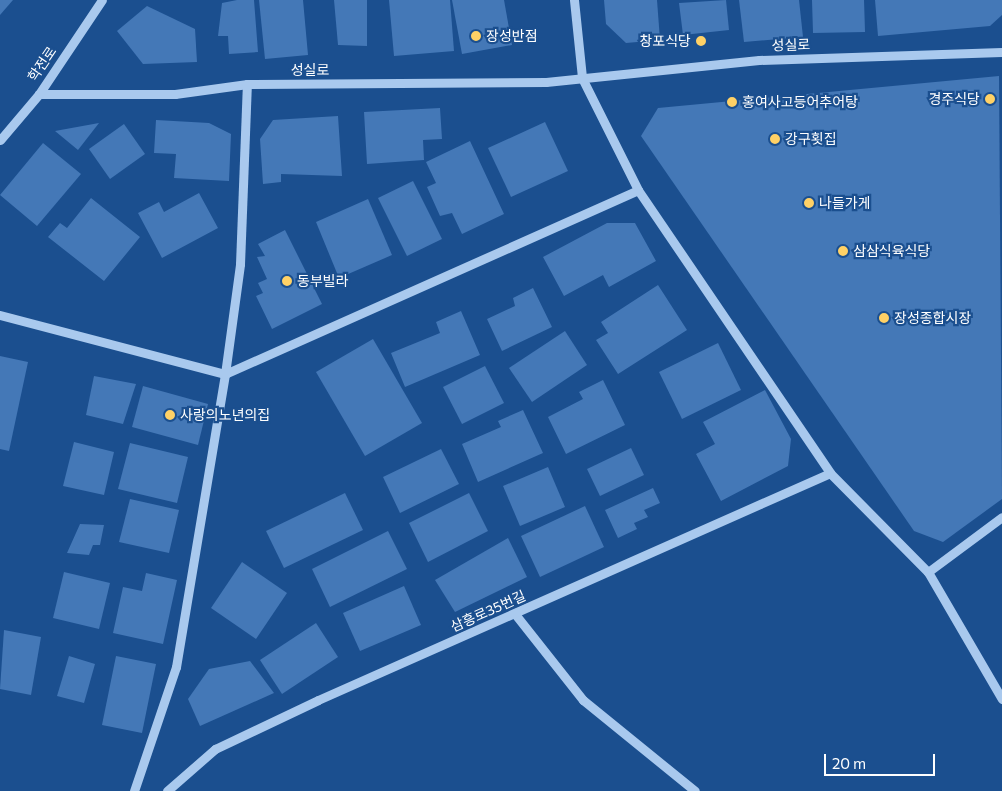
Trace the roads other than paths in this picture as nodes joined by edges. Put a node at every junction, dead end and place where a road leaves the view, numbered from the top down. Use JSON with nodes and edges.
{"nodes":[{"id":1,"x":102,"y":0,"type":"edge"},
{"id":2,"x":574,"y":0,"type":"edge"},
{"id":3,"x":1002,"y":52,"type":"edge"},
{"id":4,"x":582,"y":78,"type":"junction"},
{"id":5,"x":247,"y":84,"type":"junction"},
{"id":6,"x":39,"y":94,"type":"junction"},
{"id":7,"x":0,"y":140,"type":"edge"},
{"id":8,"x":638,"y":190,"type":"junction"},
{"id":9,"x":0,"y":315,"type":"edge"},
{"id":10,"x":225,"y":374,"type":"junction"},
{"id":11,"x":830,"y":473,"type":"junction"},
{"id":12,"x":1002,"y":517,"type":"edge"},
{"id":13,"x":928,"y":572,"type":"junction"},
{"id":14,"x":516,"y":614,"type":"junction"},
{"id":15,"x":1002,"y":699,"type":"edge"},
{"id":16,"x":134,"y":791,"type":"edge"},
{"id":17,"x":167,"y":791,"type":"edge"},
{"id":18,"x":695,"y":791,"type":"edge"}],
"edges":[{"from":1,"to":6,"type":"street","name":"학전로"},
{"from":2,"to":4,"type":"street"},
{"from":3,"to":4,"type":"street","name":"성실로"},
{"from":4,"to":5,"type":"street","name":"성실로"},
{"from":4,"to":8,"type":"street"},
{"from":5,"to":6,"type":"street","name":"성실로"},
{"from":5,"to":10,"type":"street"},
{"from":6,"to":7,"type":"street","name":"학전로"},
{"from":8,"to":10,"type":"street"},
{"from":8,"to":11,"type":"street"},
{"from":9,"to":10,"type":"street"},
{"from":10,"to":16,"type":"street"},
{"from":11,"to":13,"type":"street"},
{"from":11,"to":14,"type":"street","name":"삼흥로35번길"},
{"from":12,"to":13,"type":"street"},
{"from":13,"to":15,"type":"street"},
{"from":14,"to":17,"type":"street","name":"삼흥로35번길"},
{"from":14,"to":18,"type":"street"}]}
